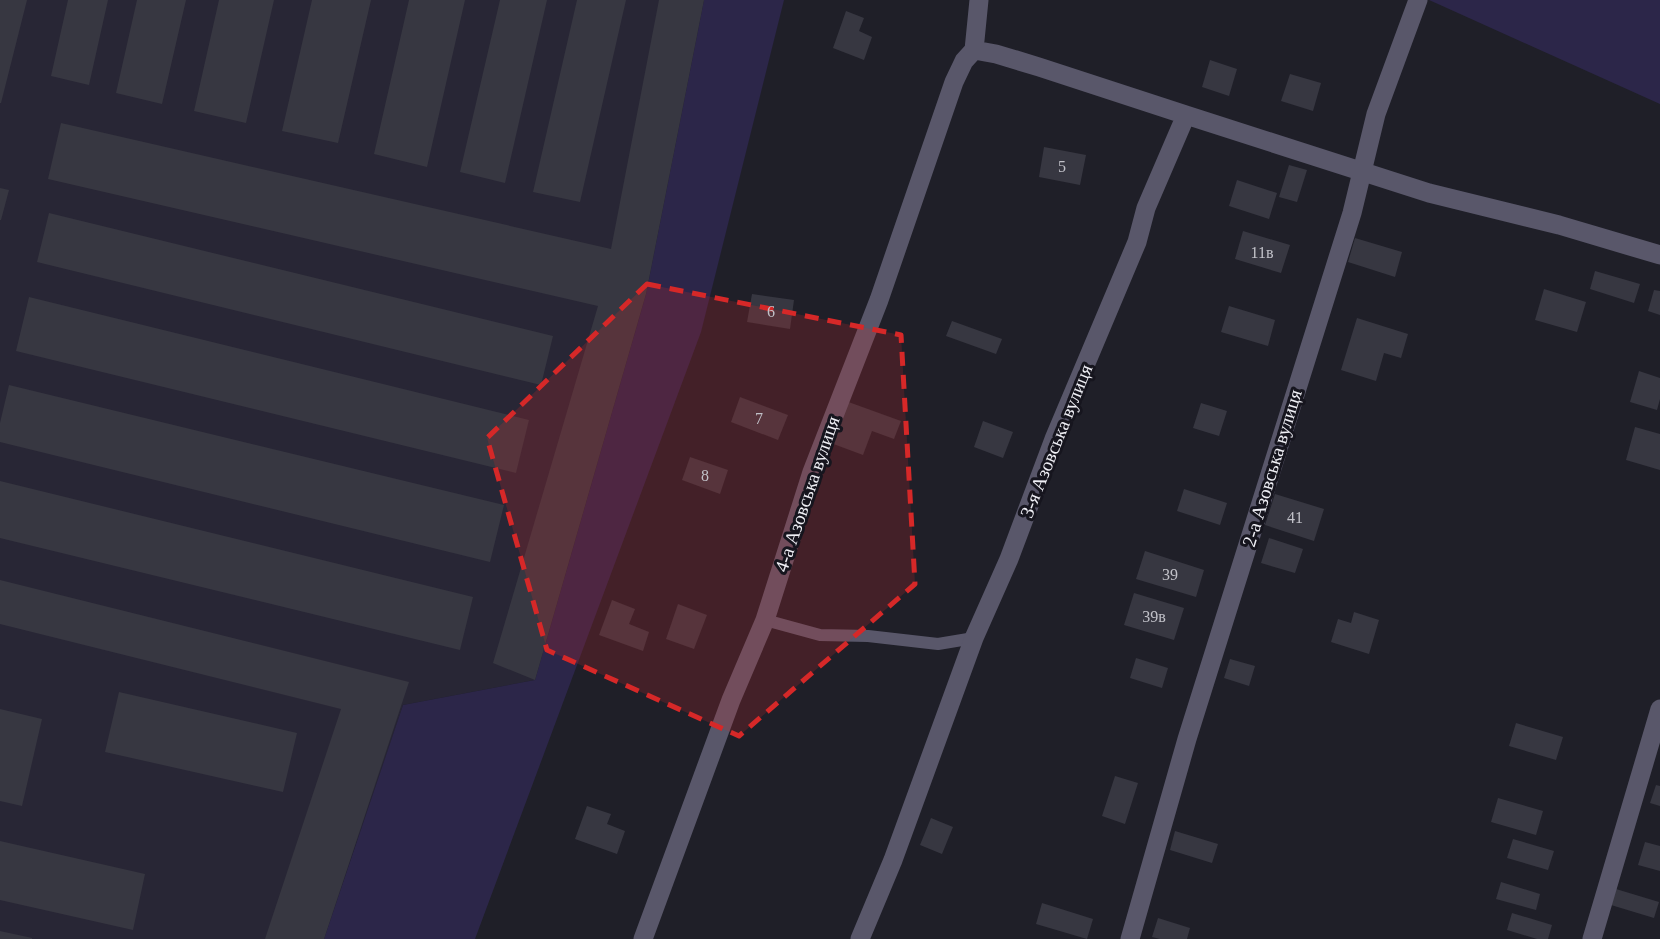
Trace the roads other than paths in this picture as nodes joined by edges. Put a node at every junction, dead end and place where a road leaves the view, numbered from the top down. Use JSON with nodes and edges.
{"nodes":[{"id":1,"x":979,"y":0,"type":"edge"},
{"id":2,"x":1418,"y":0,"type":"edge"},
{"id":3,"x":974,"y":50,"type":"junction"},
{"id":4,"x":1186,"y":115,"type":"junction"},
{"id":5,"x":1363,"y":170,"type":"junction"},
{"id":6,"x":1660,"y":256,"type":"edge"},
{"id":7,"x":765,"y":620,"type":"junction"},
{"id":8,"x":974,"y":638,"type":"junction"},
{"id":9,"x":1660,"y":709,"type":"edge"},
{"id":10,"x":1652,"y":762,"type":"edge"},
{"id":11,"x":643,"y":939,"type":"edge"},
{"id":12,"x":860,"y":939,"type":"edge"},
{"id":13,"x":1130,"y":939,"type":"edge"},
{"id":14,"x":1592,"y":939,"type":"edge"}],
"edges":[{"from":1,"to":3,"type":"street","name":"4-а Азовська вулиця"},
{"from":2,"to":5,"type":"street","name":"2-а Азовська вулиця"},
{"from":3,"to":4,"type":"street"},
{"from":3,"to":7,"type":"street","name":"4-а Азовська вулиця"},
{"from":4,"to":5,"type":"street"},
{"from":4,"to":8,"type":"street","name":"3-я Азовська вулиця"},
{"from":5,"to":6,"type":"street"},
{"from":5,"to":13,"type":"street","name":"2-а Азовська вулиця"},
{"from":7,"to":8,"type":"lane"},
{"from":7,"to":11,"type":"street","name":"4-а Азовська вулиця"},
{"from":8,"to":12,"type":"street","name":"3-я Азовська вулиця"},
{"from":9,"to":10,"type":"street"},
{"from":10,"to":14,"type":"street"}]}
